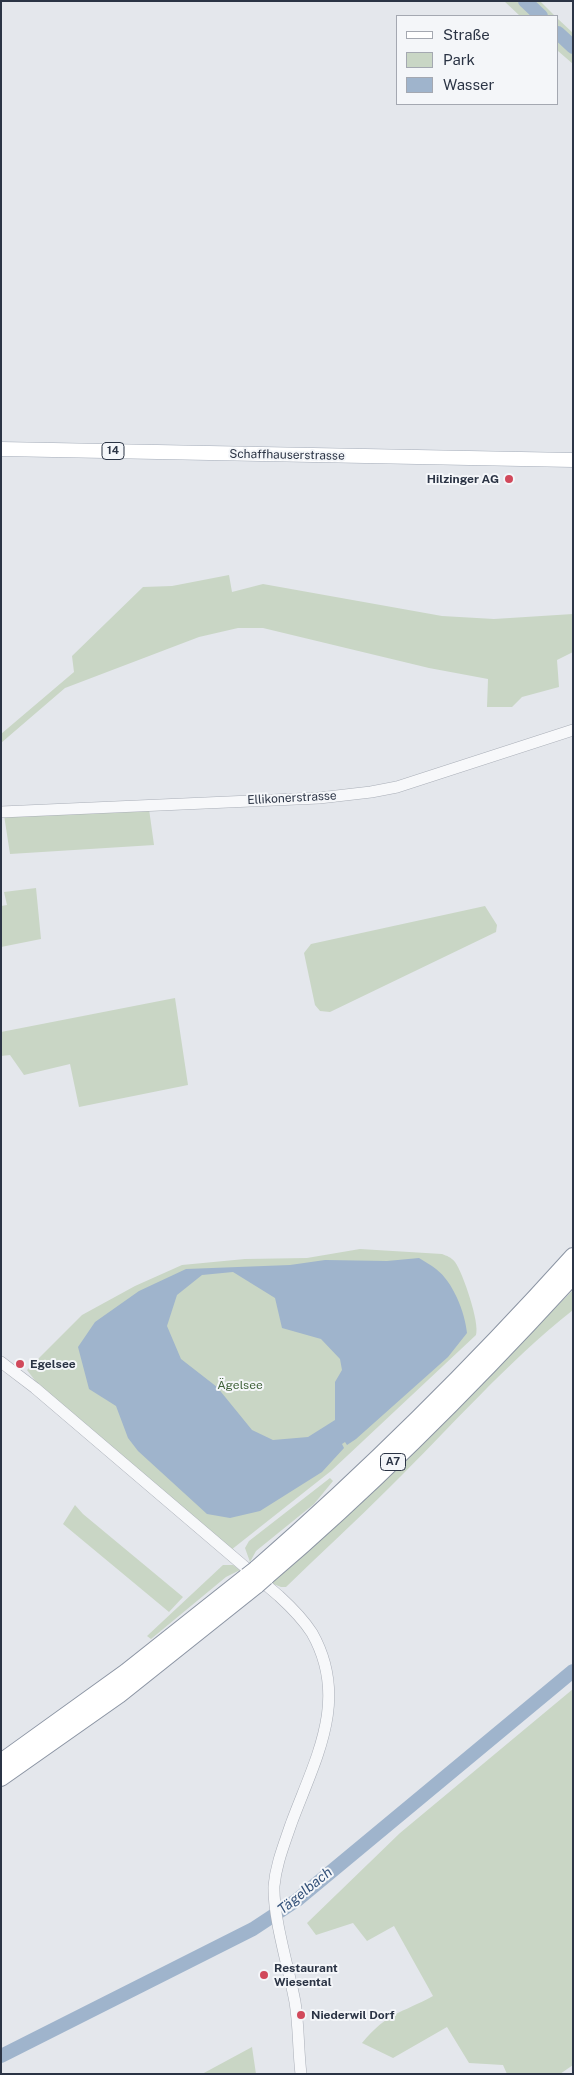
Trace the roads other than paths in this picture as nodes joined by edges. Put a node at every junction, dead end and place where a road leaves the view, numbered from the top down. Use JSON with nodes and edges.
{"nodes":[{"id":1,"x":1,"y":449,"type":"edge"},
{"id":2,"x":573,"y":460,"type":"edge"},
{"id":3,"x":573,"y":730,"type":"edge"},
{"id":4,"x":1,"y":812,"type":"edge"},
{"id":5,"x":573,"y":1256,"type":"edge"},
{"id":6,"x":573,"y":1276,"type":"edge"},
{"id":7,"x":1,"y":1362,"type":"edge"},
{"id":8,"x":256,"y":1577,"type":"junction"},
{"id":9,"x":1,"y":1762,"type":"edge"},
{"id":10,"x":1,"y":1778,"type":"edge"},
{"id":11,"x":301,"y":2074,"type":"edge"}],
"edges":[{"from":1,"to":2,"type":"main road","name":"Schaffhauserstrasse","number":"14"},
{"from":3,"to":4,"type":"street","name":"Ellikonerstrasse"},
{"from":5,"to":8,"type":"highway","number":"A7"},
{"from":6,"to":8,"type":"highway","number":"A7"},
{"from":7,"to":11,"type":"street"},
{"from":8,"to":9,"type":"highway","number":"A7"},
{"from":8,"to":10,"type":"highway","number":"A7"}]}
